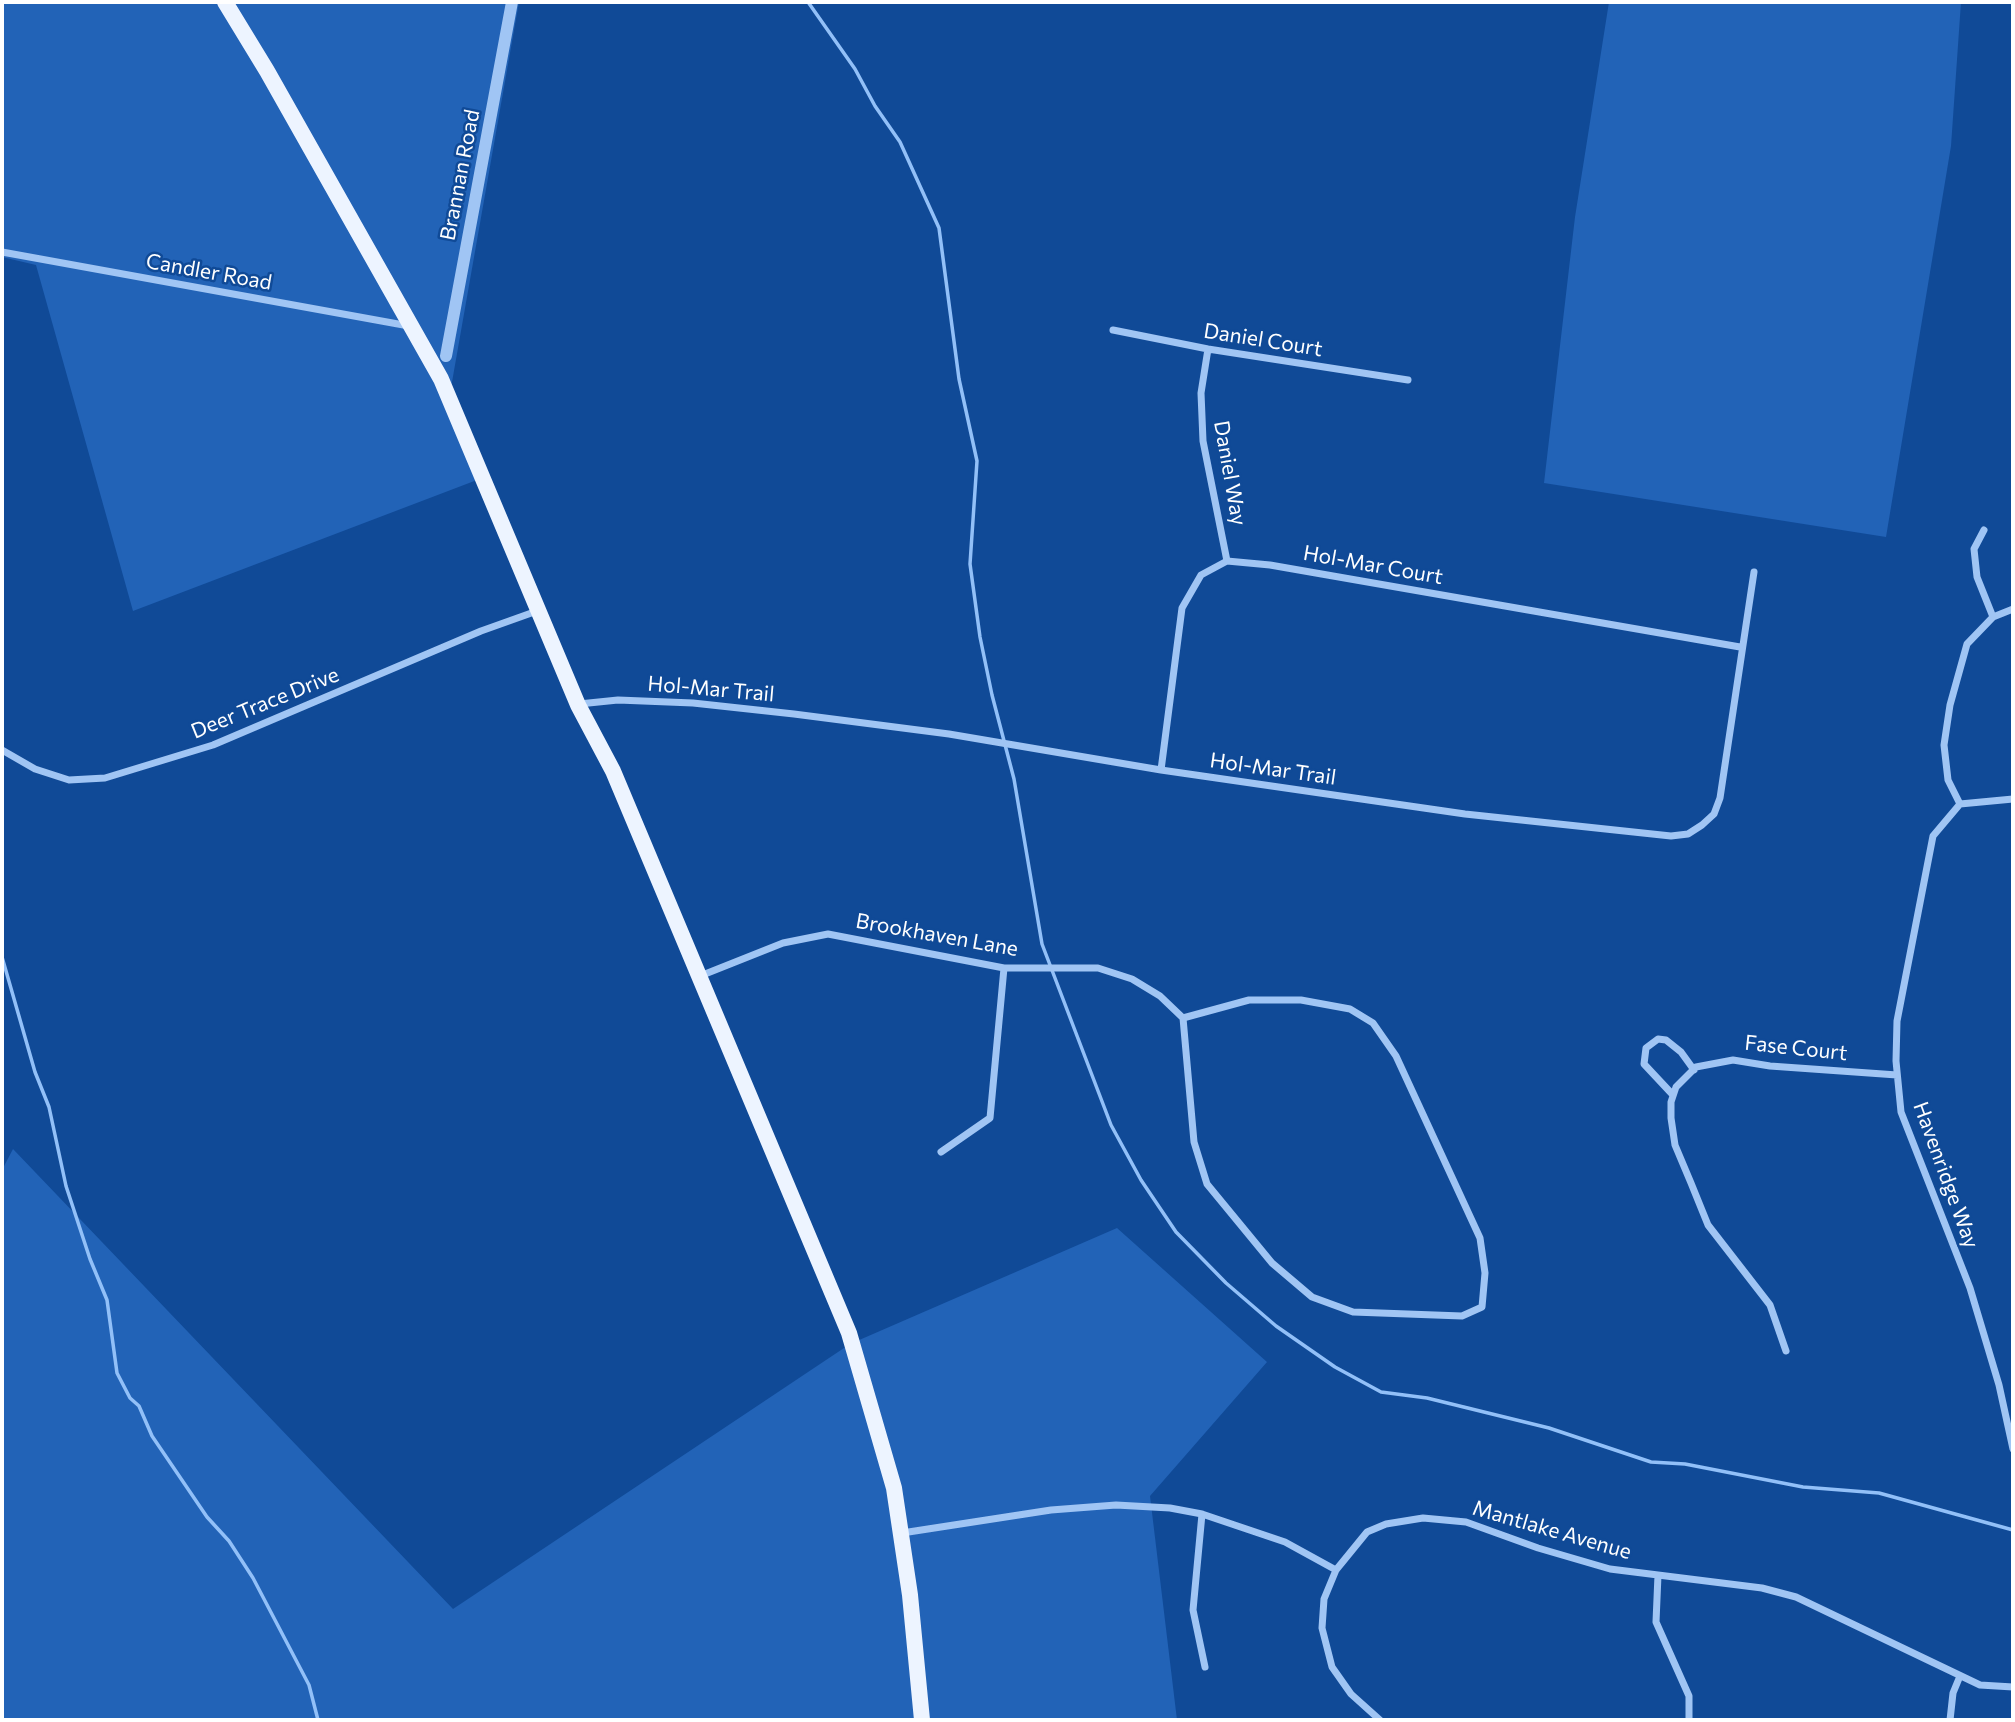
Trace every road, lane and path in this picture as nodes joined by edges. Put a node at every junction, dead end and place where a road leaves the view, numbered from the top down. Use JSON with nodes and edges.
{"nodes":[{"id":1,"x":225,"y":2,"type":"edge"},
{"id":2,"x":512,"y":2,"type":"edge"},
{"id":3,"x":2,"y":252,"type":"edge"},
{"id":4,"x":410,"y":327,"type":"junction"},
{"id":5,"x":1113,"y":330,"type":"dead end"},
{"id":6,"x":1208,"y":349,"type":"junction"},
{"id":7,"x":446,"y":356,"type":"joint"},
{"id":8,"x":441,"y":379,"type":"junction"},
{"id":9,"x":1408,"y":380,"type":"dead end"},
{"id":10,"x":1984,"y":530,"type":"dead end"},
{"id":11,"x":1227,"y":561,"type":"junction"},
{"id":12,"x":1754,"y":572,"type":"dead end"},
{"id":13,"x":2013,"y":610,"type":"edge"},
{"id":14,"x":538,"y":611,"type":"junction"},
{"id":15,"x":1993,"y":617,"type":"junction"},
{"id":16,"x":1740,"y":647,"type":"junction"},
{"id":17,"x":578,"y":705,"type":"junction"},
{"id":18,"x":2,"y":750,"type":"edge"},
{"id":19,"x":1161,"y":770,"type":"junction"},
{"id":20,"x":2013,"y":799,"type":"edge"},
{"id":21,"x":1960,"y":804,"type":"junction"},
{"id":22,"x":1004,"y":968,"type":"junction"},
{"id":23,"x":699,"y":977,"type":"junction"},
{"id":24,"x":1182,"y":1018,"type":"junction"},
{"id":25,"x":1694,"y":1070,"type":"junction"},
{"id":26,"x":1897,"y":1074,"type":"junction"},
{"id":27,"x":1673,"y":1095,"type":"junction"},
{"id":28,"x":941,"y":1152,"type":"dead end"},
{"id":29,"x":1786,"y":1351,"type":"dead end"},
{"id":30,"x":2012,"y":1428,"type":"edge"},
{"id":31,"x":2013,"y":1449,"type":"edge"},
{"id":32,"x":1202,"y":1514,"type":"junction"},
{"id":33,"x":902,"y":1533,"type":"junction"},
{"id":34,"x":1336,"y":1570,"type":"junction"},
{"id":35,"x":1658,"y":1575,"type":"junction"},
{"id":36,"x":1205,"y":1667,"type":"dead end"},
{"id":37,"x":1960,"y":1676,"type":"junction"},
{"id":38,"x":2013,"y":1687,"type":"edge"},
{"id":39,"x":922,"y":1720,"type":"edge"},
{"id":40,"x":1380,"y":1720,"type":"edge"},
{"id":41,"x":1689,"y":1720,"type":"edge"},
{"id":42,"x":1950,"y":1720,"type":"edge"}],
"edges":[{"from":1,"to":4,"type":"main road"},
{"from":2,"to":7,"type":"street","name":"Brannan Road"},
{"from":3,"to":4,"type":"street","name":"Candler Road"},
{"from":4,"to":8,"type":"main road"},
{"from":5,"to":6,"type":"street","name":"Daniel Court"},
{"from":6,"to":9,"type":"street","name":"Daniel Court"},
{"from":6,"to":11,"type":"street","name":"Daniel Way"},
{"from":7,"to":8,"type":"street"},
{"from":8,"to":14,"type":"main road"},
{"from":10,"to":15,"type":"street"},
{"from":11,"to":16,"type":"street","name":"Hol-Mar Court"},
{"from":11,"to":19,"type":"street"},
{"from":12,"to":16,"type":"street","name":"Hol-Mar Trail"},
{"from":13,"to":15,"type":"street"},
{"from":14,"to":17,"type":"main road"},
{"from":14,"to":18,"type":"street","name":"Deer Trace Drive"},
{"from":15,"to":21,"type":"street"},
{"from":16,"to":19,"type":"street","name":"Hol-Mar Trail"},
{"from":17,"to":19,"type":"street","name":"Hol-Mar Trail"},
{"from":17,"to":23,"type":"main road"},
{"from":20,"to":21,"type":"street"},
{"from":21,"to":26,"type":"street","name":"Havenridge Way"},
{"from":22,"to":23,"type":"street","name":"Brookhaven Lane"},
{"from":22,"to":24,"type":"street","name":"Brookhaven Lane"},
{"from":22,"to":28,"type":"street"},
{"from":23,"to":33,"type":"main road"},
{"from":24,"to":24,"type":"street"},
{"from":25,"to":26,"type":"street","name":"Fase Court"},
{"from":25,"to":27,"type":"street"},
{"from":25,"to":27,"type":"street"},
{"from":26,"to":30,"type":"street","name":"Havenridge Way"},
{"from":27,"to":29,"type":"street"},
{"from":30,"to":31,"type":"street","name":"Havenridge Way"},
{"from":32,"to":33,"type":"street"},
{"from":32,"to":34,"type":"street"},
{"from":32,"to":36,"type":"street"},
{"from":33,"to":39,"type":"main road"},
{"from":34,"to":35,"type":"street","name":"Mantlake Avenue"},
{"from":34,"to":40,"type":"street","name":"Mantlake Avenue"},
{"from":35,"to":37,"type":"street","name":"Mantlake Avenue"},
{"from":35,"to":41,"type":"street"},
{"from":37,"to":38,"type":"street","name":"Mantlake Avenue"},
{"from":37,"to":42,"type":"street"}]}
